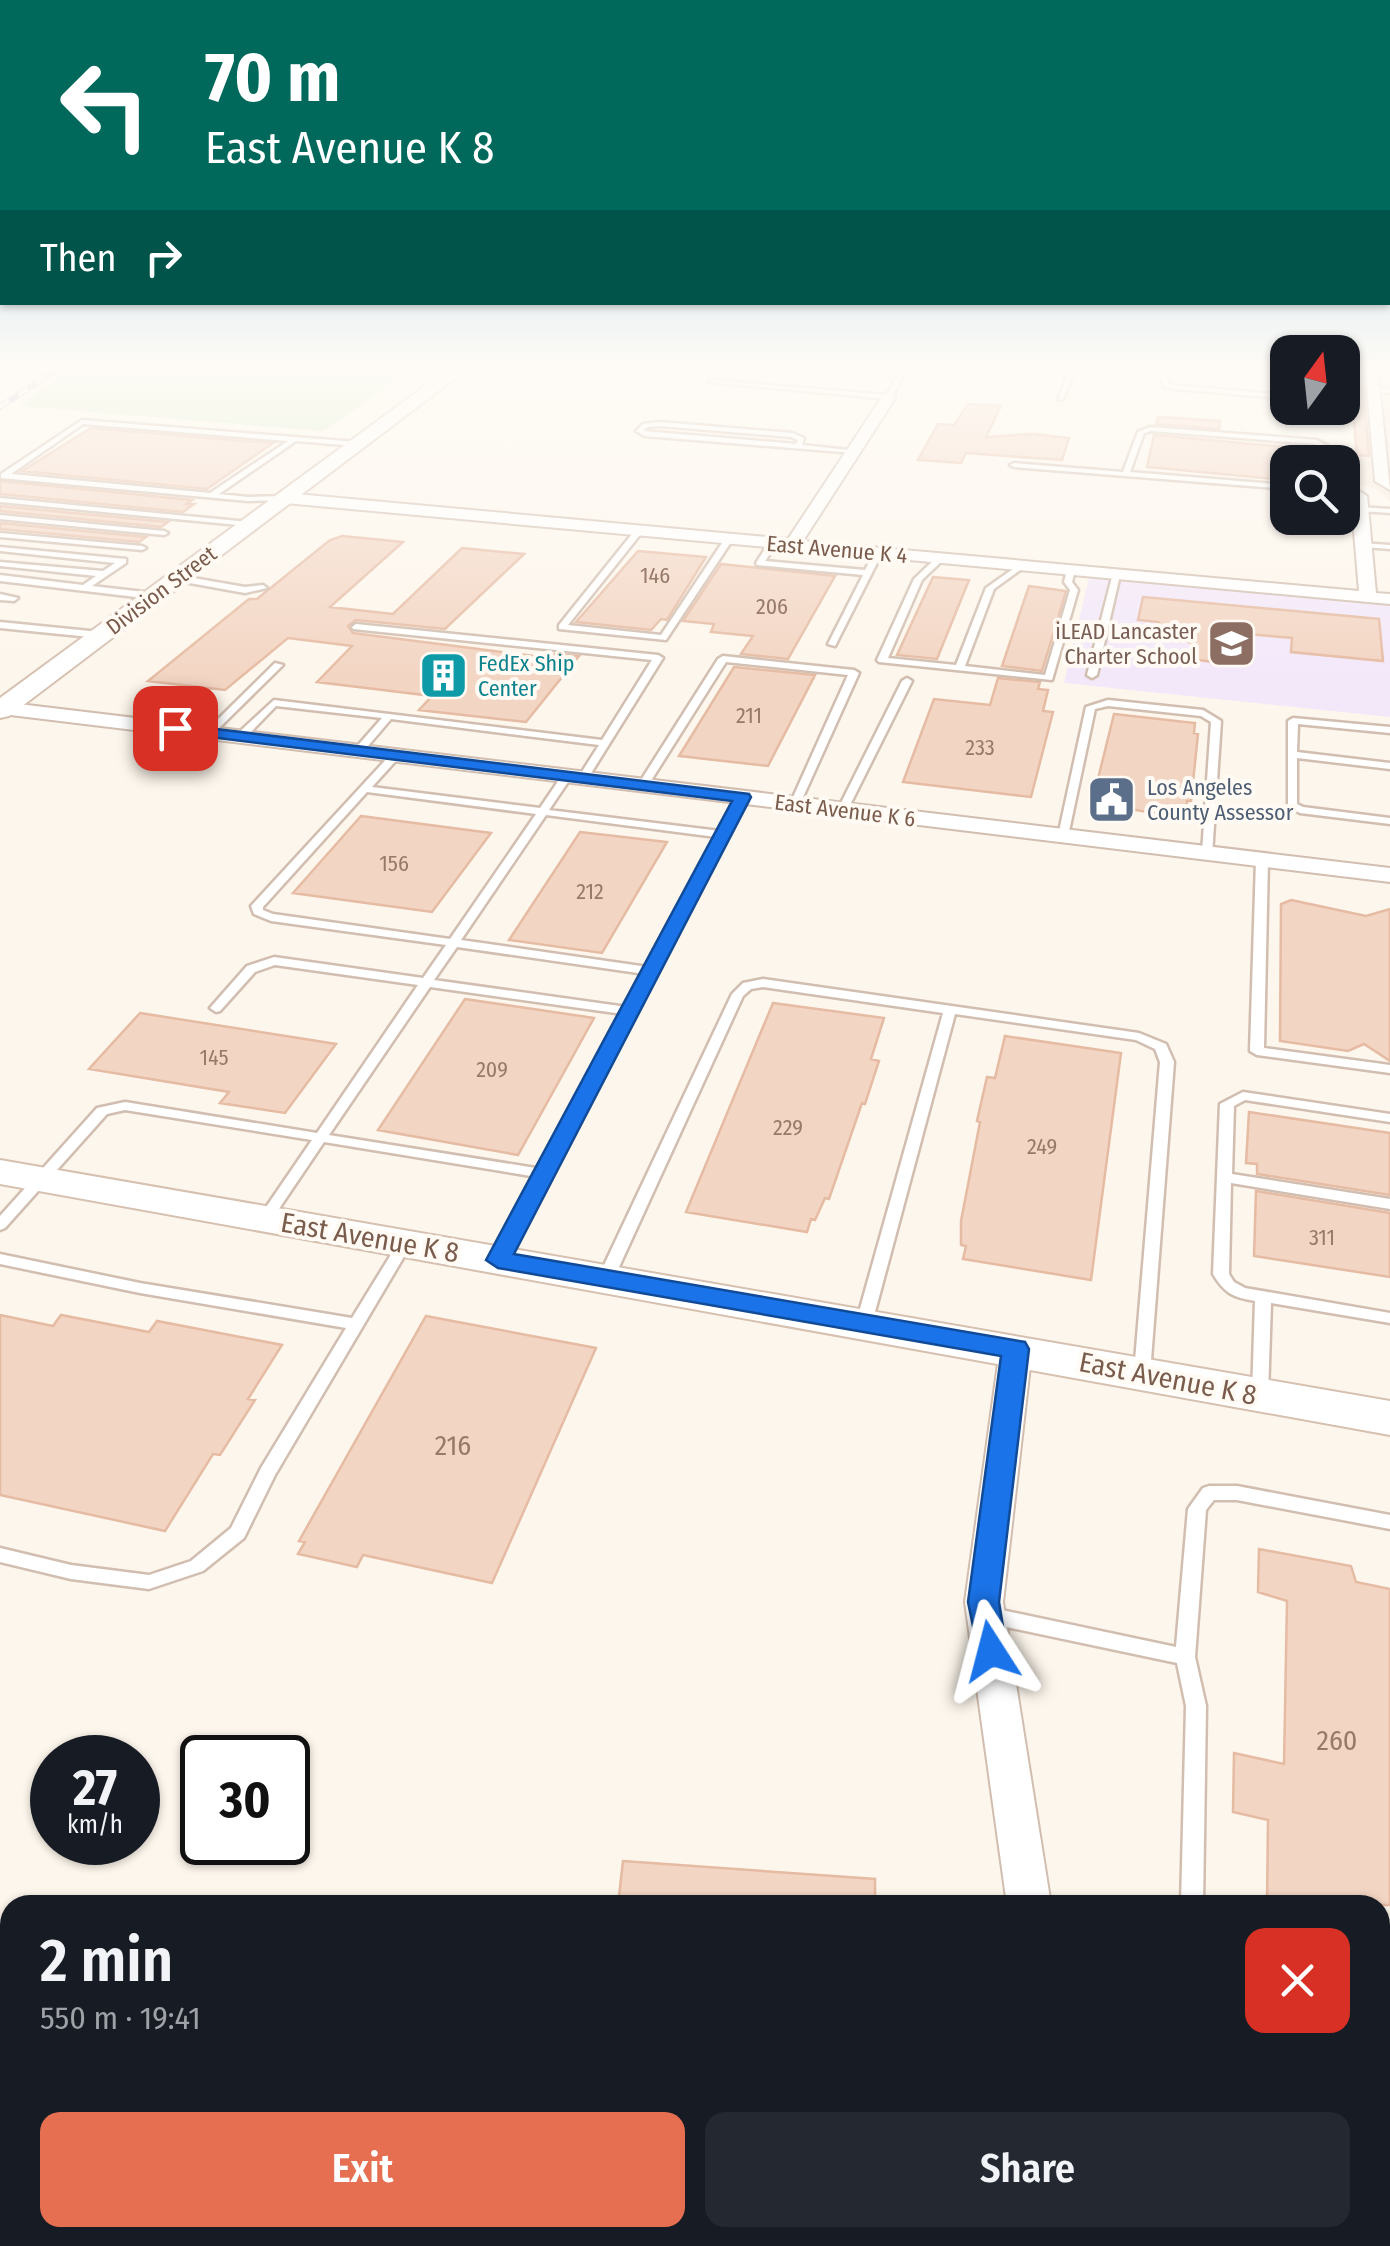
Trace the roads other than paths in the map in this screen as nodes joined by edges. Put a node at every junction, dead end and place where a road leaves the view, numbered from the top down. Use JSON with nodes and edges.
{"nodes":[{"id":1,"x":14,"y":469,"type":"edge"},
{"id":2,"x":251,"y":469,"type":"edge"},
{"id":3,"x":324,"y":469,"type":"edge"},
{"id":4,"x":842,"y":469,"type":"edge"},
{"id":5,"x":1061,"y":469,"type":"edge"},
{"id":6,"x":1128,"y":469,"type":"edge"},
{"id":7,"x":1126,"y":474,"type":"junction"},
{"id":8,"x":1270,"y":485,"type":"edge"},
{"id":9,"x":212,"y":496,"type":"junction"},
{"id":10,"x":285,"y":498,"type":"junction"},
{"id":11,"x":0,"y":500,"type":"edge"},
{"id":12,"x":1360,"y":501,"type":"edge"},
{"id":13,"x":1390,"y":511,"type":"edge"},
{"id":14,"x":0,"y":517,"type":"edge"},
{"id":15,"x":186,"y":518,"type":"junction"},
{"id":16,"x":249,"y":524,"type":"junction"},
{"id":17,"x":1360,"y":527,"type":"edge"},
{"id":18,"x":639,"y":531,"type":"junction"},
{"id":19,"x":164,"y":533,"type":"junction"},
{"id":20,"x":0,"y":534,"type":"edge"},
{"id":21,"x":729,"y":539,"type":"junction"},
{"id":22,"x":773,"y":543,"type":"junction"},
{"id":23,"x":792,"y":545,"type":"junction"},
{"id":24,"x":1364,"y":545,"type":"junction"},
{"id":25,"x":1390,"y":547,"type":"edge"},
{"id":26,"x":142,"y":548,"type":"junction"},
{"id":27,"x":0,"y":549,"type":"edge"},
{"id":28,"x":878,"y":553,"type":"junction"},
{"id":29,"x":940,"y":558,"type":"junction"},
{"id":30,"x":124,"y":561,"type":"junction"},
{"id":31,"x":0,"y":564,"type":"edge"},
{"id":32,"x":1020,"y":566,"type":"junction"},
{"id":33,"x":1070,"y":570,"type":"junction"},
{"id":34,"x":868,"y":573,"type":"junction"},
{"id":35,"x":105,"y":574,"type":"junction"},
{"id":36,"x":1116,"y":575,"type":"junction"},
{"id":37,"x":0,"y":578,"type":"edge"},
{"id":38,"x":176,"y":578,"type":"junction"},
{"id":39,"x":84,"y":588,"type":"junction"},
{"id":40,"x":263,"y":588,"type":"dead end"},
{"id":41,"x":153,"y":596,"type":"junction"},
{"id":42,"x":0,"y":597,"type":"edge"},
{"id":43,"x":14,"y":598,"type":"dead end"},
{"id":44,"x":1368,"y":598,"type":"junction"},
{"id":45,"x":1390,"y":600,"type":"edge"},
{"id":46,"x":0,"y":625,"type":"edge"},
{"id":47,"x":356,"y":628,"type":"dead end"},
{"id":48,"x":100,"y":635,"type":"junction"},
{"id":49,"x":832,"y":644,"type":"dead end"},
{"id":50,"x":278,"y":666,"type":"dead end"},
{"id":51,"x":960,"y":668,"type":"junction"},
{"id":52,"x":1092,"y":675,"type":"dead end"},
{"id":53,"x":907,"y":681,"type":"dead end"},
{"id":54,"x":1,"y":709,"type":"edge"},
{"id":55,"x":389,"y":716,"type":"junction"},
{"id":56,"x":1390,"y":730,"type":"edge"},
{"id":57,"x":209,"y":733,"type":"junction"},
{"id":58,"x":240,"y":736,"type":"junction"},
{"id":59,"x":604,"y":743,"type":"junction"},
{"id":60,"x":358,"y":751,"type":"junction"},
{"id":61,"x":1292,"y":754,"type":"junction"},
{"id":62,"x":396,"y":756,"type":"junction"},
{"id":63,"x":1390,"y":766,"type":"edge"},
{"id":64,"x":575,"y":777,"type":"junction"},
{"id":65,"x":643,"y":785,"type":"junction"},
{"id":66,"x":365,"y":789,"type":"junction"},
{"id":67,"x":743,"y":797,"type":"junction"},
{"id":68,"x":795,"y":804,"type":"junction"},
{"id":69,"x":842,"y":810,"type":"junction"},
{"id":70,"x":542,"y":812,"type":"junction"},
{"id":71,"x":1390,"y":821,"type":"edge"},
{"id":72,"x":723,"y":834,"type":"junction"},
{"id":73,"x":1062,"y":836,"type":"junction"},
{"id":74,"x":1208,"y":854,"type":"junction"},
{"id":75,"x":1262,"y":860,"type":"junction"},
{"id":76,"x":1390,"y":875,"type":"edge"},
{"id":77,"x":454,"y":942,"type":"junction"},
{"id":78,"x":652,"y":971,"type":"junction"},
{"id":79,"x":428,"y":981,"type":"junction"},
{"id":80,"x":216,"y":1008,"type":"dead end"},
{"id":81,"x":950,"y":1010,"type":"junction"},
{"id":82,"x":631,"y":1011,"type":"junction"},
{"id":83,"x":1390,"y":1069,"type":"edge"},
{"id":84,"x":1390,"y":1118,"type":"edge"},
{"id":85,"x":322,"y":1138,"type":"junction"},
{"id":86,"x":546,"y":1174,"type":"junction"},
{"id":87,"x":20,"y":1176,"type":"edge"},
{"id":88,"x":1224,"y":1177,"type":"junction"},
{"id":89,"x":1390,"y":1204,"type":"edge"},
{"id":90,"x":265,"y":1219,"type":"junction"},
{"id":91,"x":0,"y":1226,"type":"edge"},
{"id":92,"x":406,"y":1243,"type":"junction"},
{"id":93,"x":0,"y":1258,"type":"edge"},
{"id":94,"x":498,"y":1260,"type":"junction"},
{"id":95,"x":606,"y":1278,"type":"junction"},
{"id":96,"x":1263,"y":1297,"type":"junction"},
{"id":97,"x":1390,"y":1318,"type":"edge"},
{"id":98,"x":864,"y":1323,"type":"junction"},
{"id":99,"x":357,"y":1324,"type":"junction"},
{"id":100,"x":1016,"y":1349,"type":"junction"},
{"id":101,"x":1142,"y":1373,"type":"junction"},
{"id":102,"x":1260,"y":1395,"type":"junction"},
{"id":103,"x":1390,"y":1418,"type":"edge"},
{"id":104,"x":1390,"y":1522,"type":"edge"},
{"id":105,"x":0,"y":1556,"type":"edge"},
{"id":106,"x":986,"y":1614,"type":"junction"},
{"id":107,"x":1185,"y":1657,"type":"junction"},
{"id":108,"x":1028,"y":1895,"type":"edge"},
{"id":109,"x":1192,"y":1895,"type":"edge"}],
"edges":[{"from":1,"to":9,"type":"lane"},
{"from":2,"to":9,"type":"lane"},
{"from":3,"to":10,"type":"main road","name":"Division Street"},
{"from":4,"to":23,"type":"street"},
{"from":5,"to":7,"type":"lane"},
{"from":6,"to":7,"type":"lane"},
{"from":7,"to":8,"type":"lane"},
{"from":9,"to":10,"type":"lane"},
{"from":10,"to":16,"type":"main road","name":"Division Street"},
{"from":10,"to":18,"type":"street","name":"East Avenue K 4"},
{"from":11,"to":15,"type":"lane"},
{"from":12,"to":13,"type":"lane"},
{"from":14,"to":19,"type":"lane"},
{"from":15,"to":16,"type":"lane"},
{"from":15,"to":19,"type":"lane"},
{"from":16,"to":38,"type":"main road","name":"Division Street"},
{"from":17,"to":24,"type":"street"},
{"from":18,"to":21,"type":"street","name":"East Avenue K 4"},
{"from":18,"to":21,"type":"lane"},
{"from":19,"to":26,"type":"lane"},
{"from":20,"to":26,"type":"lane"},
{"from":21,"to":22,"type":"street","name":"East Avenue K 4"},
{"from":22,"to":23,"type":"street","name":"East Avenue K 4"},
{"from":22,"to":34,"type":"lane"},
{"from":23,"to":28,"type":"street","name":"East Avenue K 4"},
{"from":24,"to":25,"type":"lane"},
{"from":24,"to":44,"type":"street"},
{"from":26,"to":30,"type":"lane"},
{"from":27,"to":30,"type":"lane"},
{"from":28,"to":29,"type":"street","name":"East Avenue K 4"},
{"from":28,"to":34,"type":"lane"},
{"from":29,"to":32,"type":"street","name":"East Avenue K 4"},
{"from":29,"to":51,"type":"lane"},
{"from":30,"to":35,"type":"lane"},
{"from":31,"to":35,"type":"lane"},
{"from":32,"to":33,"type":"street","name":"East Avenue K 4"},
{"from":32,"to":51,"type":"lane"},
{"from":33,"to":36,"type":"street","name":"East Avenue K 4"},
{"from":33,"to":51,"type":"lane"},
{"from":34,"to":49,"type":"lane"},
{"from":35,"to":39,"type":"lane"},
{"from":36,"to":44,"type":"street","name":"East Avenue K 4"},
{"from":36,"to":52,"type":"lane"},
{"from":37,"to":39,"type":"lane"},
{"from":38,"to":40,"type":"lane"},
{"from":38,"to":41,"type":"main road","name":"Division Street"},
{"from":39,"to":41,"type":"lane"},
{"from":41,"to":48,"type":"main road","name":"Division Street"},
{"from":42,"to":43,"type":"lane"},
{"from":44,"to":45,"type":"street","name":"East Avenue K 4"},
{"from":46,"to":48,"type":"lane"},
{"from":47,"to":59,"type":"lane"},
{"from":48,"to":54,"type":"main road","name":"Division Street"},
{"from":50,"to":57,"type":"lane"},
{"from":53,"to":69,"type":"lane"},
{"from":54,"to":57,"type":"street","name":"East Avenue K 6"},
{"from":55,"to":58,"type":"lane"},
{"from":55,"to":59,"type":"lane"},
{"from":55,"to":60,"type":"lane"},
{"from":56,"to":61,"type":"lane"},
{"from":57,"to":58,"type":"street","name":"East Avenue K 6"},
{"from":58,"to":60,"type":"street","name":"East Avenue K 6"},
{"from":59,"to":64,"type":"lane"},
{"from":60,"to":62,"type":"street","name":"East Avenue K 6"},
{"from":61,"to":63,"type":"lane"},
{"from":61,"to":71,"type":"lane"},
{"from":62,"to":64,"type":"street","name":"East Avenue K 6"},
{"from":62,"to":66,"type":"lane"},
{"from":64,"to":65,"type":"street","name":"East Avenue K 6"},
{"from":64,"to":70,"type":"lane"},
{"from":65,"to":67,"type":"street","name":"East Avenue K 6"},
{"from":65,"to":68,"type":"lane"},
{"from":66,"to":70,"type":"lane"},
{"from":66,"to":77,"type":"lane"},
{"from":67,"to":68,"type":"street","name":"East Avenue K 6"},
{"from":67,"to":72,"type":"lane"},
{"from":68,"to":69,"type":"street","name":"East Avenue K 6"},
{"from":69,"to":73,"type":"street","name":"East Avenue K 6"},
{"from":70,"to":72,"type":"lane"},
{"from":70,"to":77,"type":"lane"},
{"from":72,"to":78,"type":"lane"},
{"from":73,"to":74,"type":"street","name":"East Avenue K 6"},
{"from":73,"to":74,"type":"lane"},
{"from":74,"to":75,"type":"street","name":"East Avenue K 6"},
{"from":75,"to":76,"type":"street","name":"East Avenue K 6"},
{"from":75,"to":83,"type":"lane"},
{"from":77,"to":78,"type":"lane"},
{"from":77,"to":79,"type":"lane"},
{"from":78,"to":82,"type":"lane"},
{"from":79,"to":80,"type":"lane"},
{"from":79,"to":82,"type":"lane"},
{"from":79,"to":85,"type":"lane"},
{"from":81,"to":95,"type":"lane"},
{"from":81,"to":98,"type":"lane"},
{"from":81,"to":101,"type":"lane"},
{"from":82,"to":86,"type":"lane"},
{"from":84,"to":88,"type":"lane"},
{"from":85,"to":86,"type":"lane"},
{"from":85,"to":87,"type":"lane"},
{"from":85,"to":90,"type":"lane"},
{"from":86,"to":94,"type":"lane"},
{"from":87,"to":90,"type":"main road","name":"East Avenue K 8"},
{"from":87,"to":91,"type":"lane"},
{"from":88,"to":89,"type":"lane"},
{"from":88,"to":96,"type":"lane"},
{"from":90,"to":92,"type":"main road","name":"East Avenue K 8"},
{"from":92,"to":94,"type":"main road","name":"East Avenue K 8"},
{"from":92,"to":99,"type":"lane"},
{"from":93,"to":99,"type":"lane"},
{"from":94,"to":95,"type":"main road","name":"East Avenue K 8"},
{"from":95,"to":98,"type":"main road","name":"East Avenue K 8"},
{"from":96,"to":97,"type":"lane"},
{"from":96,"to":102,"type":"lane"},
{"from":98,"to":100,"type":"main road","name":"East Avenue K 8"},
{"from":99,"to":105,"type":"lane"},
{"from":100,"to":101,"type":"main road","name":"East Avenue K 8"},
{"from":100,"to":106,"type":"street"},
{"from":101,"to":102,"type":"main road","name":"East Avenue K 8"},
{"from":102,"to":103,"type":"main road","name":"East Avenue K 8"},
{"from":104,"to":107,"type":"lane"},
{"from":106,"to":107,"type":"lane"},
{"from":106,"to":108,"type":"street"},
{"from":107,"to":109,"type":"lane"}]}
